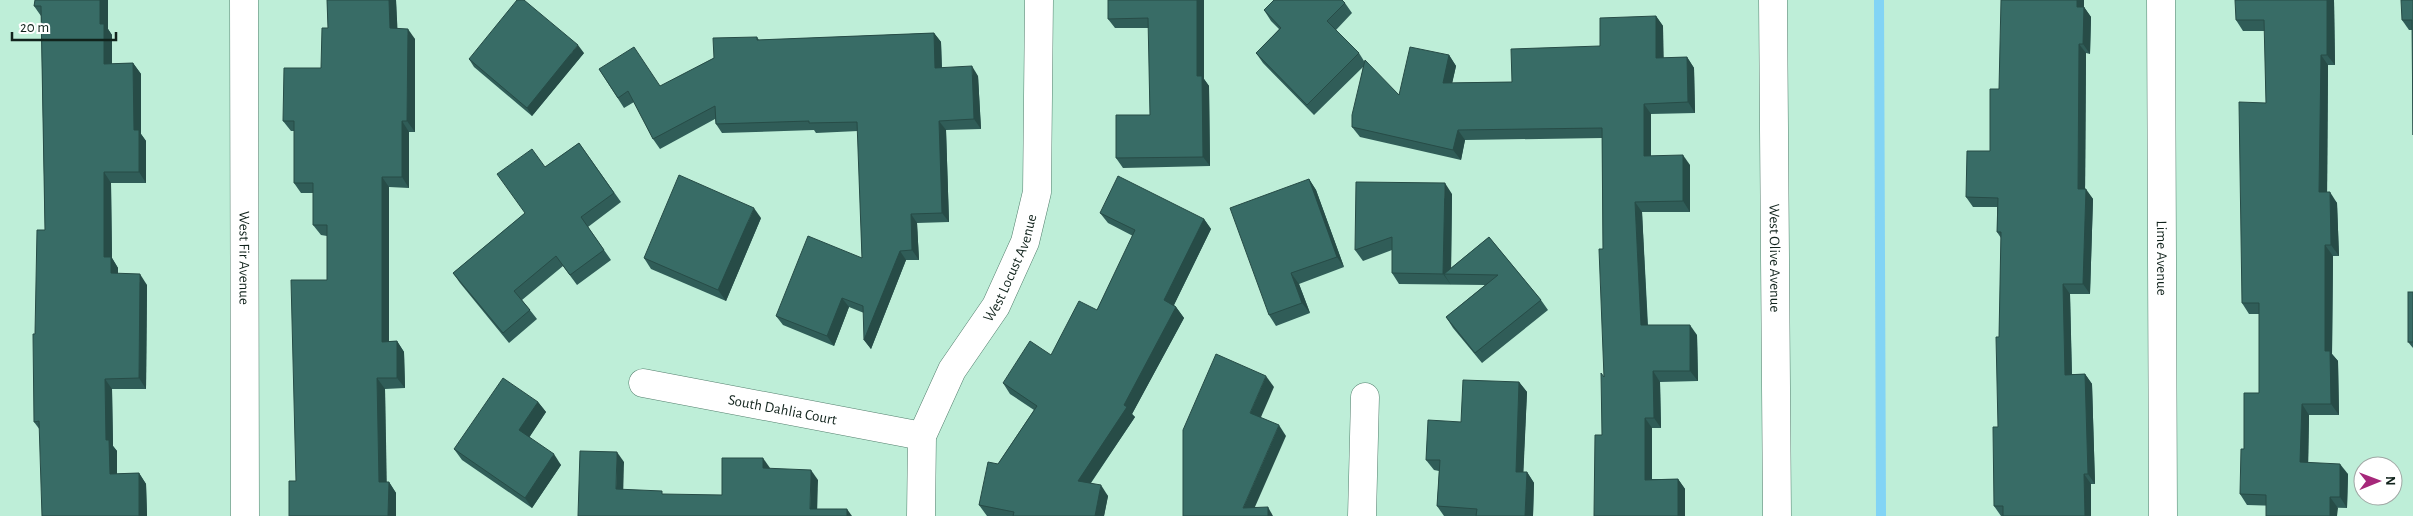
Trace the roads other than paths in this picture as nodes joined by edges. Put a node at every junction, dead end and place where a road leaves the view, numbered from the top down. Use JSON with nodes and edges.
{"nodes":[{"id":1,"x":244,"y":0,"type":"edge"},
{"id":2,"x":1039,"y":0,"type":"edge"},
{"id":3,"x":1773,"y":0,"type":"edge"},
{"id":4,"x":2161,"y":0,"type":"edge"},
{"id":5,"x":643,"y":383,"type":"dead end"},
{"id":6,"x":1365,"y":397,"type":"dead end"},
{"id":7,"x":922,"y":436,"type":"junction"},
{"id":8,"x":245,"y":516,"type":"edge"},
{"id":9,"x":922,"y":516,"type":"edge"},
{"id":10,"x":1362,"y":516,"type":"edge"},
{"id":11,"x":1777,"y":516,"type":"edge"},
{"id":12,"x":2163,"y":516,"type":"edge"}],
"edges":[{"from":1,"to":8,"type":"street","name":"West Fir Avenue"},
{"from":2,"to":7,"type":"street","name":"West Locust Avenue"},
{"from":3,"to":11,"type":"street","name":"West Olive Avenue"},
{"from":4,"to":12,"type":"street","name":"Lime Avenue"},
{"from":5,"to":7,"type":"street","name":"South Dahlia Court"},
{"from":6,"to":10,"type":"street"},
{"from":7,"to":9,"type":"street","name":"West Locust Avenue"}]}
